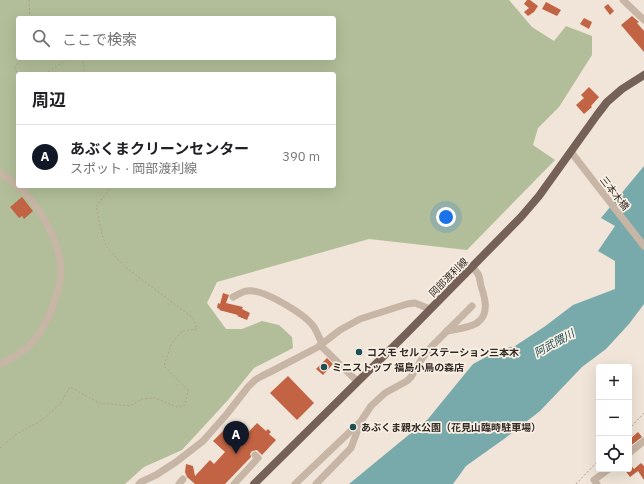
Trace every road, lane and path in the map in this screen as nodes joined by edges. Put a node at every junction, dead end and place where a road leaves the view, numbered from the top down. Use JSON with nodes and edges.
{"nodes":[{"id":1,"x":29,"y":0,"type":"edge"},
{"id":2,"x":623,"y":0,"type":"edge"},
{"id":3,"x":30,"y":16,"type":"edge"},
{"id":4,"x":644,"y":20,"type":"edge"},
{"id":5,"x":20,"y":60,"type":"edge"},
{"id":6,"x":65,"y":60,"type":"edge"},
{"id":7,"x":82,"y":60,"type":"edge"},
{"id":8,"x":17,"y":72,"type":"edge"},
{"id":9,"x":48,"y":72,"type":"edge"},
{"id":10,"x":84,"y":72,"type":"edge"},
{"id":11,"x":644,"y":75,"type":"edge"},
{"id":12,"x":571,"y":152,"type":"junction"},
{"id":13,"x":0,"y":173,"type":"edge"},
{"id":14,"x":16,"y":186,"type":"edge"},
{"id":15,"x":19,"y":188,"type":"edge"},
{"id":16,"x":110,"y":188,"type":"edge"},
{"id":17,"x":644,"y":246,"type":"edge"},
{"id":18,"x":472,"y":266,"type":"junction"},
{"id":19,"x":233,"y":297,"type":"dead end"},
{"id":20,"x":472,"y":306,"type":"dead end"},
{"id":21,"x":430,"y":309,"type":"junction"},
{"id":22,"x":447,"y":331,"type":"junction"},
{"id":23,"x":321,"y":344,"type":"junction"},
{"id":24,"x":0,"y":364,"type":"edge"},
{"id":25,"x":357,"y":381,"type":"junction"},
{"id":26,"x":644,"y":413,"type":"edge"},
{"id":27,"x":361,"y":421,"type":"junction"},
{"id":28,"x":632,"y":426,"type":"edge"},
{"id":29,"x":644,"y":441,"type":"edge"},
{"id":30,"x":0,"y":448,"type":"edge"},
{"id":31,"x":632,"y":451,"type":"edge"},
{"id":32,"x":255,"y":455,"type":"dead end"},
{"id":33,"x":596,"y":463,"type":"edge"},
{"id":34,"x":605,"y":472,"type":"edge"},
{"id":35,"x":148,"y":482,"type":"edge"},
{"id":36,"x":139,"y":484,"type":"edge"},
{"id":37,"x":234,"y":484,"type":"edge"},
{"id":38,"x":254,"y":484,"type":"edge"},
{"id":39,"x":295,"y":484,"type":"edge"},
{"id":40,"x":316,"y":484,"type":"edge"},
{"id":41,"x":576,"y":484,"type":"edge"},
{"id":42,"x":597,"y":484,"type":"edge"}],
"edges":[{"from":1,"to":3,"type":"path"},
{"from":2,"to":4,"type":"street"},
{"from":5,"to":8,"type":"path"},
{"from":6,"to":9,"type":"path"},
{"from":7,"to":10,"type":"path"},
{"from":11,"to":12,"type":"main road","name":"岡部渡利線"},
{"from":12,"to":17,"type":"street","name":"三本木橋"},
{"from":12,"to":18,"type":"main road","name":"岡部渡利線"},
{"from":13,"to":14,"type":"street"},
{"from":15,"to":24,"type":"street"},
{"from":16,"to":30,"type":"path"},
{"from":18,"to":21,"type":"main road","name":"岡部渡利線"},
{"from":18,"to":22,"type":"street"},
{"from":19,"to":23,"type":"street"},
{"from":20,"to":22,"type":"street"},
{"from":21,"to":23,"type":"street"},
{"from":21,"to":25,"type":"main road","name":"岡部渡利線"},
{"from":22,"to":27,"type":"street"},
{"from":23,"to":25,"type":"street"},
{"from":23,"to":35,"type":"street"},
{"from":25,"to":38,"type":"main road","name":"岡部渡利線"},
{"from":26,"to":28,"type":"path"},
{"from":27,"to":39,"type":"street"},
{"from":27,"to":40,"type":"street"},
{"from":29,"to":31,"type":"street"},
{"from":32,"to":37,"type":"street"},
{"from":33,"to":41,"type":"path"},
{"from":34,"to":42,"type":"street"},
{"from":35,"to":36,"type":"street"}]}
